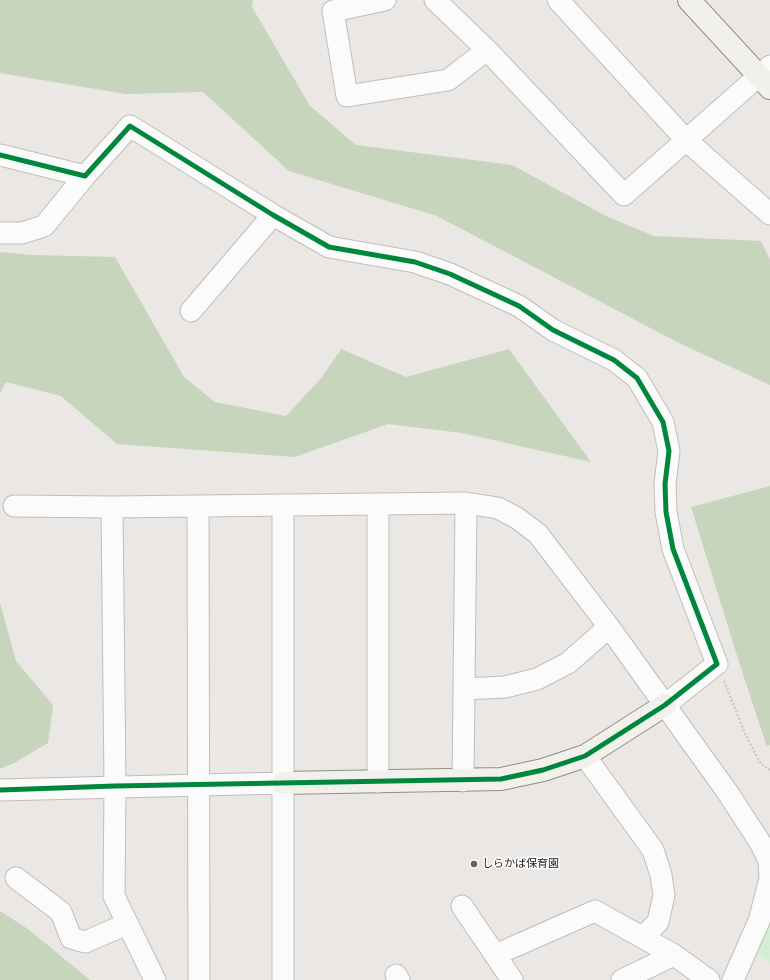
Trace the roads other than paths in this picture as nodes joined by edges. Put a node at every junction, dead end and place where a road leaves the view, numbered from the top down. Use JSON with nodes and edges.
{"nodes":[{"id":1,"x":385,"y":0,"type":"edge"},
{"id":2,"x":435,"y":0,"type":"edge"},
{"id":3,"x":558,"y":0,"type":"edge"},
{"id":4,"x":689,"y":0,"type":"edge"},
{"id":5,"x":331,"y":6,"type":"edge"},
{"id":6,"x":487,"y":50,"type":"junction"},
{"id":7,"x":766,"y":77,"type":"edge"},
{"id":8,"x":687,"y":141,"type":"junction"},
{"id":9,"x":0,"y":155,"type":"edge"},
{"id":10,"x":85,"y":176,"type":"junction"},
{"id":11,"x":770,"y":214,"type":"edge"},
{"id":12,"x":273,"y":215,"type":"junction"},
{"id":13,"x":0,"y":232,"type":"edge"},
{"id":14,"x":191,"y":311,"type":"dead end"},
{"id":15,"x":466,"y":503,"type":"junction"},
{"id":16,"x":378,"y":504,"type":"junction"},
{"id":17,"x":283,"y":505,"type":"junction"},
{"id":18,"x":14,"y":506,"type":"dead end"},
{"id":19,"x":198,"y":506,"type":"junction"},
{"id":20,"x":112,"y":507,"type":"junction"},
{"id":21,"x":610,"y":626,"type":"junction"},
{"id":22,"x":464,"y":689,"type":"junction"},
{"id":23,"x":664,"y":705,"type":"junction"},
{"id":24,"x":585,"y":756,"type":"junction"},
{"id":25,"x":463,"y":781,"type":"junction"},
{"id":26,"x":378,"y":782,"type":"junction"},
{"id":27,"x":283,"y":783,"type":"junction"},
{"id":28,"x":198,"y":785,"type":"junction"},
{"id":29,"x":115,"y":786,"type":"junction"},
{"id":30,"x":0,"y":790,"type":"edge"},
{"id":31,"x":16,"y":878,"type":"dead end"},
{"id":32,"x":770,"y":878,"type":"edge"},
{"id":33,"x":462,"y":906,"type":"dead end"},
{"id":34,"x":128,"y":924,"type":"junction"},
{"id":35,"x":643,"y":937,"type":"junction"},
{"id":36,"x":495,"y":955,"type":"junction"},
{"id":37,"x":674,"y":955,"type":"junction"},
{"id":38,"x":155,"y":980,"type":"edge"},
{"id":39,"x":199,"y":980,"type":"edge"},
{"id":40,"x":283,"y":980,"type":"edge"},
{"id":41,"x":512,"y":980,"type":"edge"},
{"id":42,"x":622,"y":980,"type":"edge"},
{"id":43,"x":709,"y":980,"type":"edge"},
{"id":44,"x":733,"y":980,"type":"edge"}],
"edges":[{"from":1,"to":5,"type":"street"},
{"from":2,"to":6,"type":"street"},
{"from":3,"to":8,"type":"street"},
{"from":4,"to":7,"type":"street"},
{"from":5,"to":6,"type":"street"},
{"from":6,"to":8,"type":"street"},
{"from":7,"to":8,"type":"street"},
{"from":8,"to":11,"type":"street"},
{"from":9,"to":10,"type":"street"},
{"from":10,"to":12,"type":"street"},
{"from":10,"to":13,"type":"street"},
{"from":12,"to":14,"type":"street"},
{"from":12,"to":23,"type":"street"},
{"from":15,"to":16,"type":"street"},
{"from":15,"to":21,"type":"street"},
{"from":15,"to":22,"type":"street"},
{"from":16,"to":17,"type":"street"},
{"from":16,"to":26,"type":"street"},
{"from":17,"to":19,"type":"street"},
{"from":17,"to":27,"type":"street"},
{"from":18,"to":20,"type":"street"},
{"from":19,"to":20,"type":"street"},
{"from":19,"to":28,"type":"street"},
{"from":20,"to":29,"type":"street"},
{"from":21,"to":22,"type":"street"},
{"from":21,"to":23,"type":"street"},
{"from":22,"to":25,"type":"street"},
{"from":23,"to":24,"type":"street"},
{"from":23,"to":32,"type":"street"},
{"from":24,"to":25,"type":"street"},
{"from":24,"to":35,"type":"street"},
{"from":25,"to":26,"type":"street"},
{"from":26,"to":27,"type":"street"},
{"from":27,"to":28,"type":"street"},
{"from":27,"to":40,"type":"street"},
{"from":28,"to":29,"type":"street"},
{"from":28,"to":39,"type":"street"},
{"from":29,"to":30,"type":"street"},
{"from":29,"to":34,"type":"street"},
{"from":31,"to":34,"type":"street"},
{"from":32,"to":44,"type":"street"},
{"from":33,"to":36,"type":"street"},
{"from":34,"to":38,"type":"street"},
{"from":35,"to":36,"type":"street"},
{"from":35,"to":37,"type":"street"},
{"from":36,"to":41,"type":"street"},
{"from":37,"to":42,"type":"street"},
{"from":37,"to":43,"type":"street"}]}
